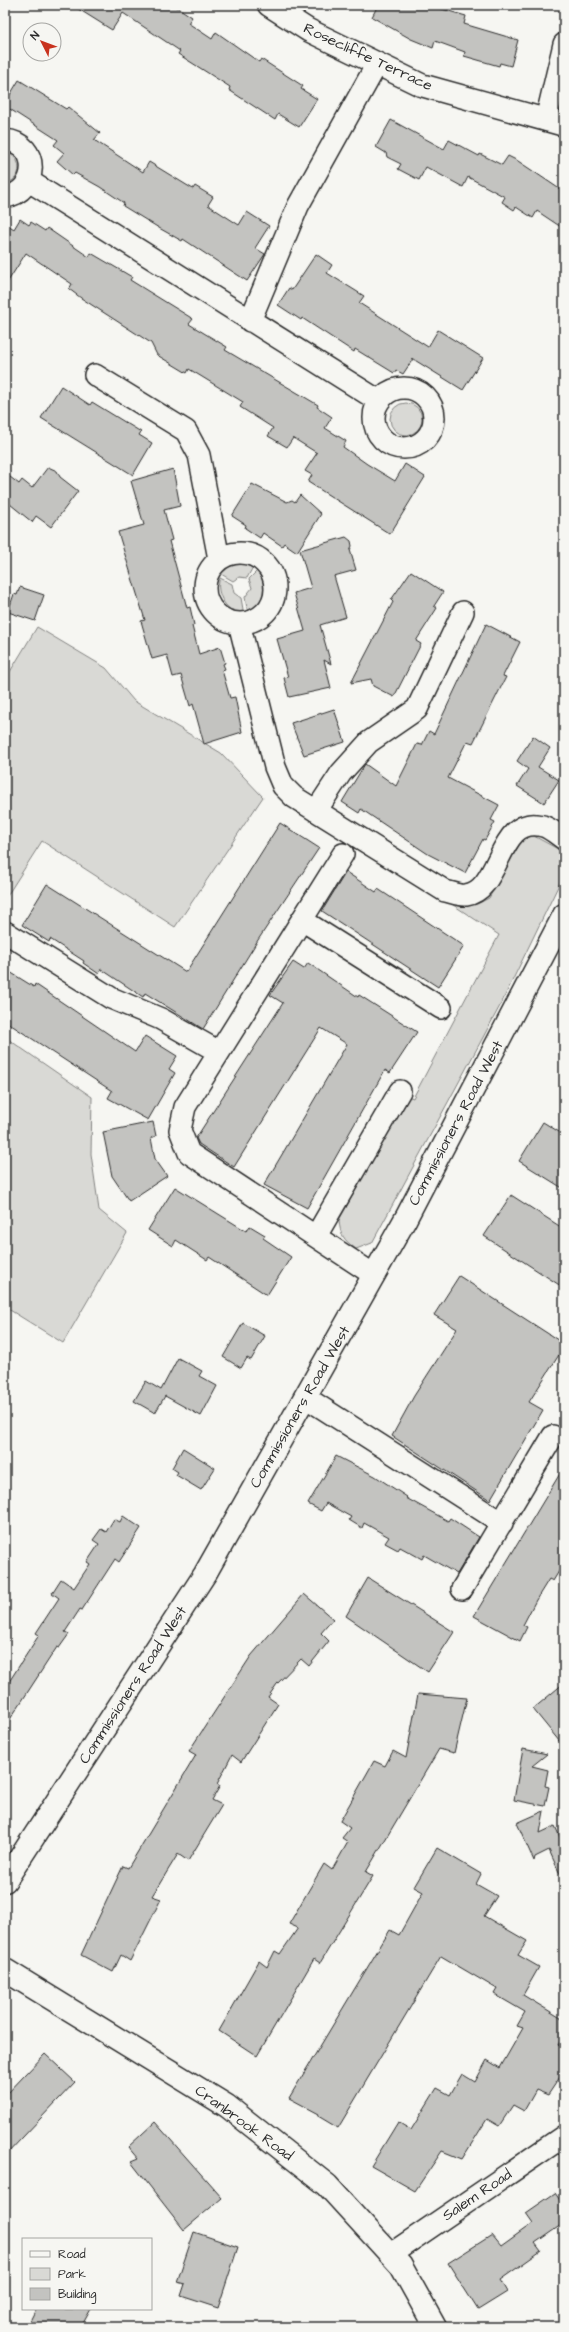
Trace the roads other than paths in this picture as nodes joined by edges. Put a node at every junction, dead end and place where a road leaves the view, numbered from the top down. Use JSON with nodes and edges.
{"nodes":[{"id":1,"x":269,"y":5,"type":"edge"},
{"id":2,"x":564,"y":44,"type":"edge"},
{"id":3,"x":377,"y":64,"type":"junction"},
{"id":4,"x":555,"y":123,"type":"edge"},
{"id":5,"x":5,"y":140,"type":"edge"},
{"id":6,"x":29,"y":181,"type":"junction"},
{"id":7,"x":5,"y":197,"type":"edge"},
{"id":8,"x":250,"y":321,"type":"junction"},
{"id":9,"x":95,"y":375,"type":"dead end"},
{"id":10,"x":379,"y":401,"type":"dead end"},
{"id":11,"x":219,"y":559,"type":"junction"},
{"id":12,"x":463,"y":612,"type":"dead end"},
{"id":13,"x":239,"y":623,"type":"junction"},
{"id":14,"x":316,"y":811,"type":"junction"},
{"id":15,"x":564,"y":839,"type":"edge"},
{"id":16,"x":343,"y":854,"type":"dead end"},
{"id":17,"x":564,"y":915,"type":"edge"},
{"id":18,"x":302,"y":920,"type":"junction"},
{"id":19,"x":5,"y":932,"type":"edge"},
{"id":20,"x":441,"y":1008,"type":"dead end"},
{"id":21,"x":219,"y":1052,"type":"junction"},
{"id":22,"x":400,"y":1091,"type":"dead end"},
{"id":23,"x":316,"y":1236,"type":"junction"},
{"id":24,"x":374,"y":1275,"type":"junction"},
{"id":25,"x":305,"y":1397,"type":"junction"},
{"id":26,"x":553,"y":1436,"type":"dead end"},
{"id":27,"x":502,"y":1522,"type":"junction"},
{"id":28,"x":462,"y":1589,"type":"dead end"},
{"id":29,"x":5,"y":1881,"type":"edge"},
{"id":30,"x":5,"y":1970,"type":"edge"},
{"id":31,"x":564,"y":2136,"type":"edge"},
{"id":32,"x":391,"y":2254,"type":"junction"},
{"id":33,"x":436,"y":2327,"type":"edge"}],
"edges":[{"from":1,"to":3,"type":"main road","name":"Rosecliffe Terrace"},
{"from":2,"to":4,"type":"street"},
{"from":3,"to":4,"type":"main road","name":"Rosecliffe Terrace"},
{"from":3,"to":8,"type":"street"},
{"from":5,"to":6,"type":"street"},
{"from":6,"to":7,"type":"street"},
{"from":6,"to":8,"type":"street"},
{"from":8,"to":10,"type":"street"},
{"from":9,"to":11,"type":"street"},
{"from":11,"to":13,"type":"street"},
{"from":11,"to":13,"type":"street"},
{"from":12,"to":14,"type":"street"},
{"from":13,"to":14,"type":"street"},
{"from":14,"to":15,"type":"street"},
{"from":16,"to":18,"type":"street"},
{"from":17,"to":24,"type":"main road","name":"Commissioners Road West"},
{"from":18,"to":20,"type":"street"},
{"from":18,"to":21,"type":"street"},
{"from":19,"to":21,"type":"street"},
{"from":21,"to":23,"type":"street"},
{"from":22,"to":23,"type":"street"},
{"from":23,"to":24,"type":"street"},
{"from":24,"to":25,"type":"main road","name":"Commissioners Road West"},
{"from":25,"to":27,"type":"street"},
{"from":25,"to":29,"type":"main road","name":"Commissioners Road West"},
{"from":26,"to":27,"type":"street"},
{"from":27,"to":28,"type":"street"},
{"from":30,"to":32,"type":"main road","name":"Cranbrook Road"},
{"from":31,"to":32,"type":"street","name":"Salem Road"},
{"from":32,"to":33,"type":"main road","name":"Cranbrook Road"}]}
